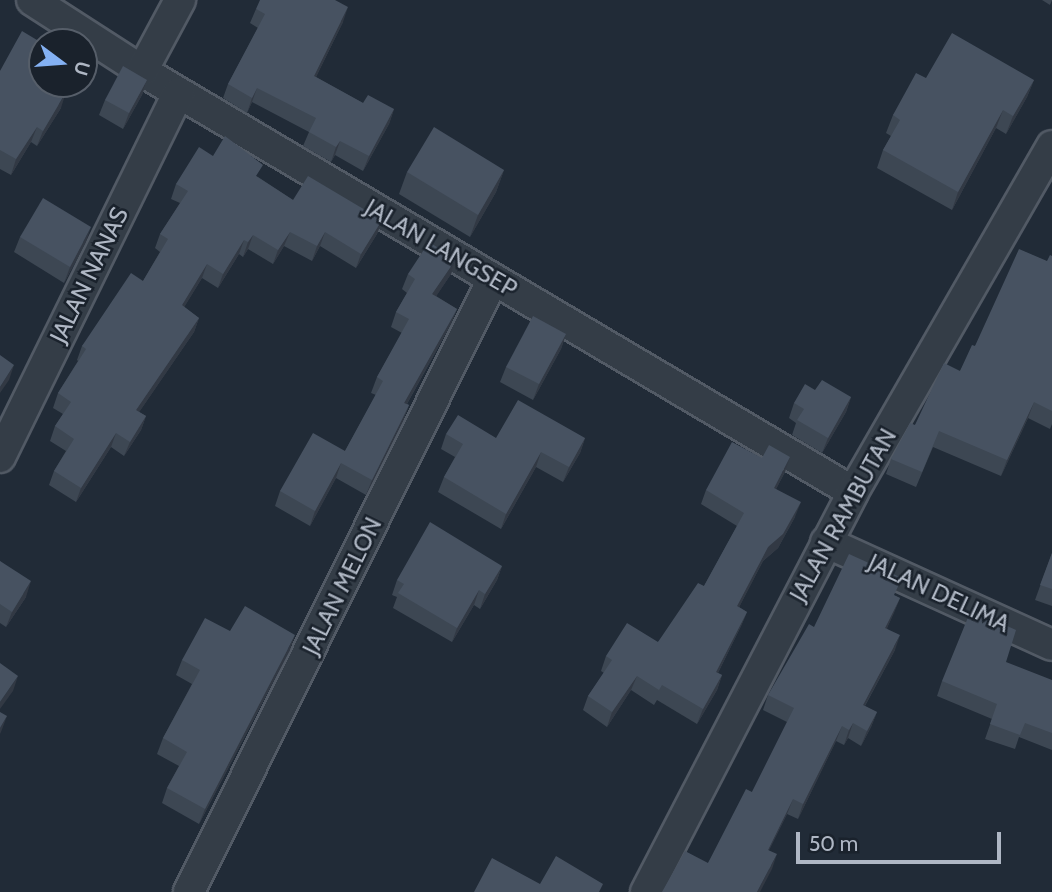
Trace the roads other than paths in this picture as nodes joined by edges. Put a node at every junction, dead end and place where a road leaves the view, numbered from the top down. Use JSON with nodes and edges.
{"nodes":[{"id":1,"x":32,"y":0,"type":"edge"},
{"id":2,"x":180,"y":0,"type":"edge"},
{"id":3,"x":142,"y":71,"type":"junction"},
{"id":4,"x":178,"y":93,"type":"junction"},
{"id":5,"x":1052,"y":146,"type":"edge"},
{"id":6,"x":493,"y":279,"type":"junction"},
{"id":7,"x":0,"y":457,"type":"edge"},
{"id":8,"x":853,"y":492,"type":"junction"},
{"id":9,"x":826,"y":541,"type":"junction"},
{"id":10,"x":1052,"y":645,"type":"edge"},
{"id":11,"x":189,"y":892,"type":"edge"},
{"id":12,"x":646,"y":892,"type":"edge"}],
"edges":[{"from":1,"to":3,"type":"street","name":"JALAN LANGSEP"},
{"from":2,"to":3,"type":"street"},
{"from":3,"to":4,"type":"street","name":"JALAN LANGSEP"},
{"from":4,"to":6,"type":"street","name":"JALAN LANGSEP"},
{"from":4,"to":7,"type":"street","name":"JALAN NANAS"},
{"from":5,"to":8,"type":"street","name":"JALAN RAMBUTAN"},
{"from":6,"to":8,"type":"street","name":"JALAN LANGSEP"},
{"from":6,"to":11,"type":"street","name":"JALAN MELON"},
{"from":8,"to":9,"type":"street","name":"JALAN RAMBUTAN"},
{"from":9,"to":10,"type":"street","name":"JALAN DELIMA"},
{"from":9,"to":12,"type":"street","name":"JALAN RAMBUTAN"}]}
